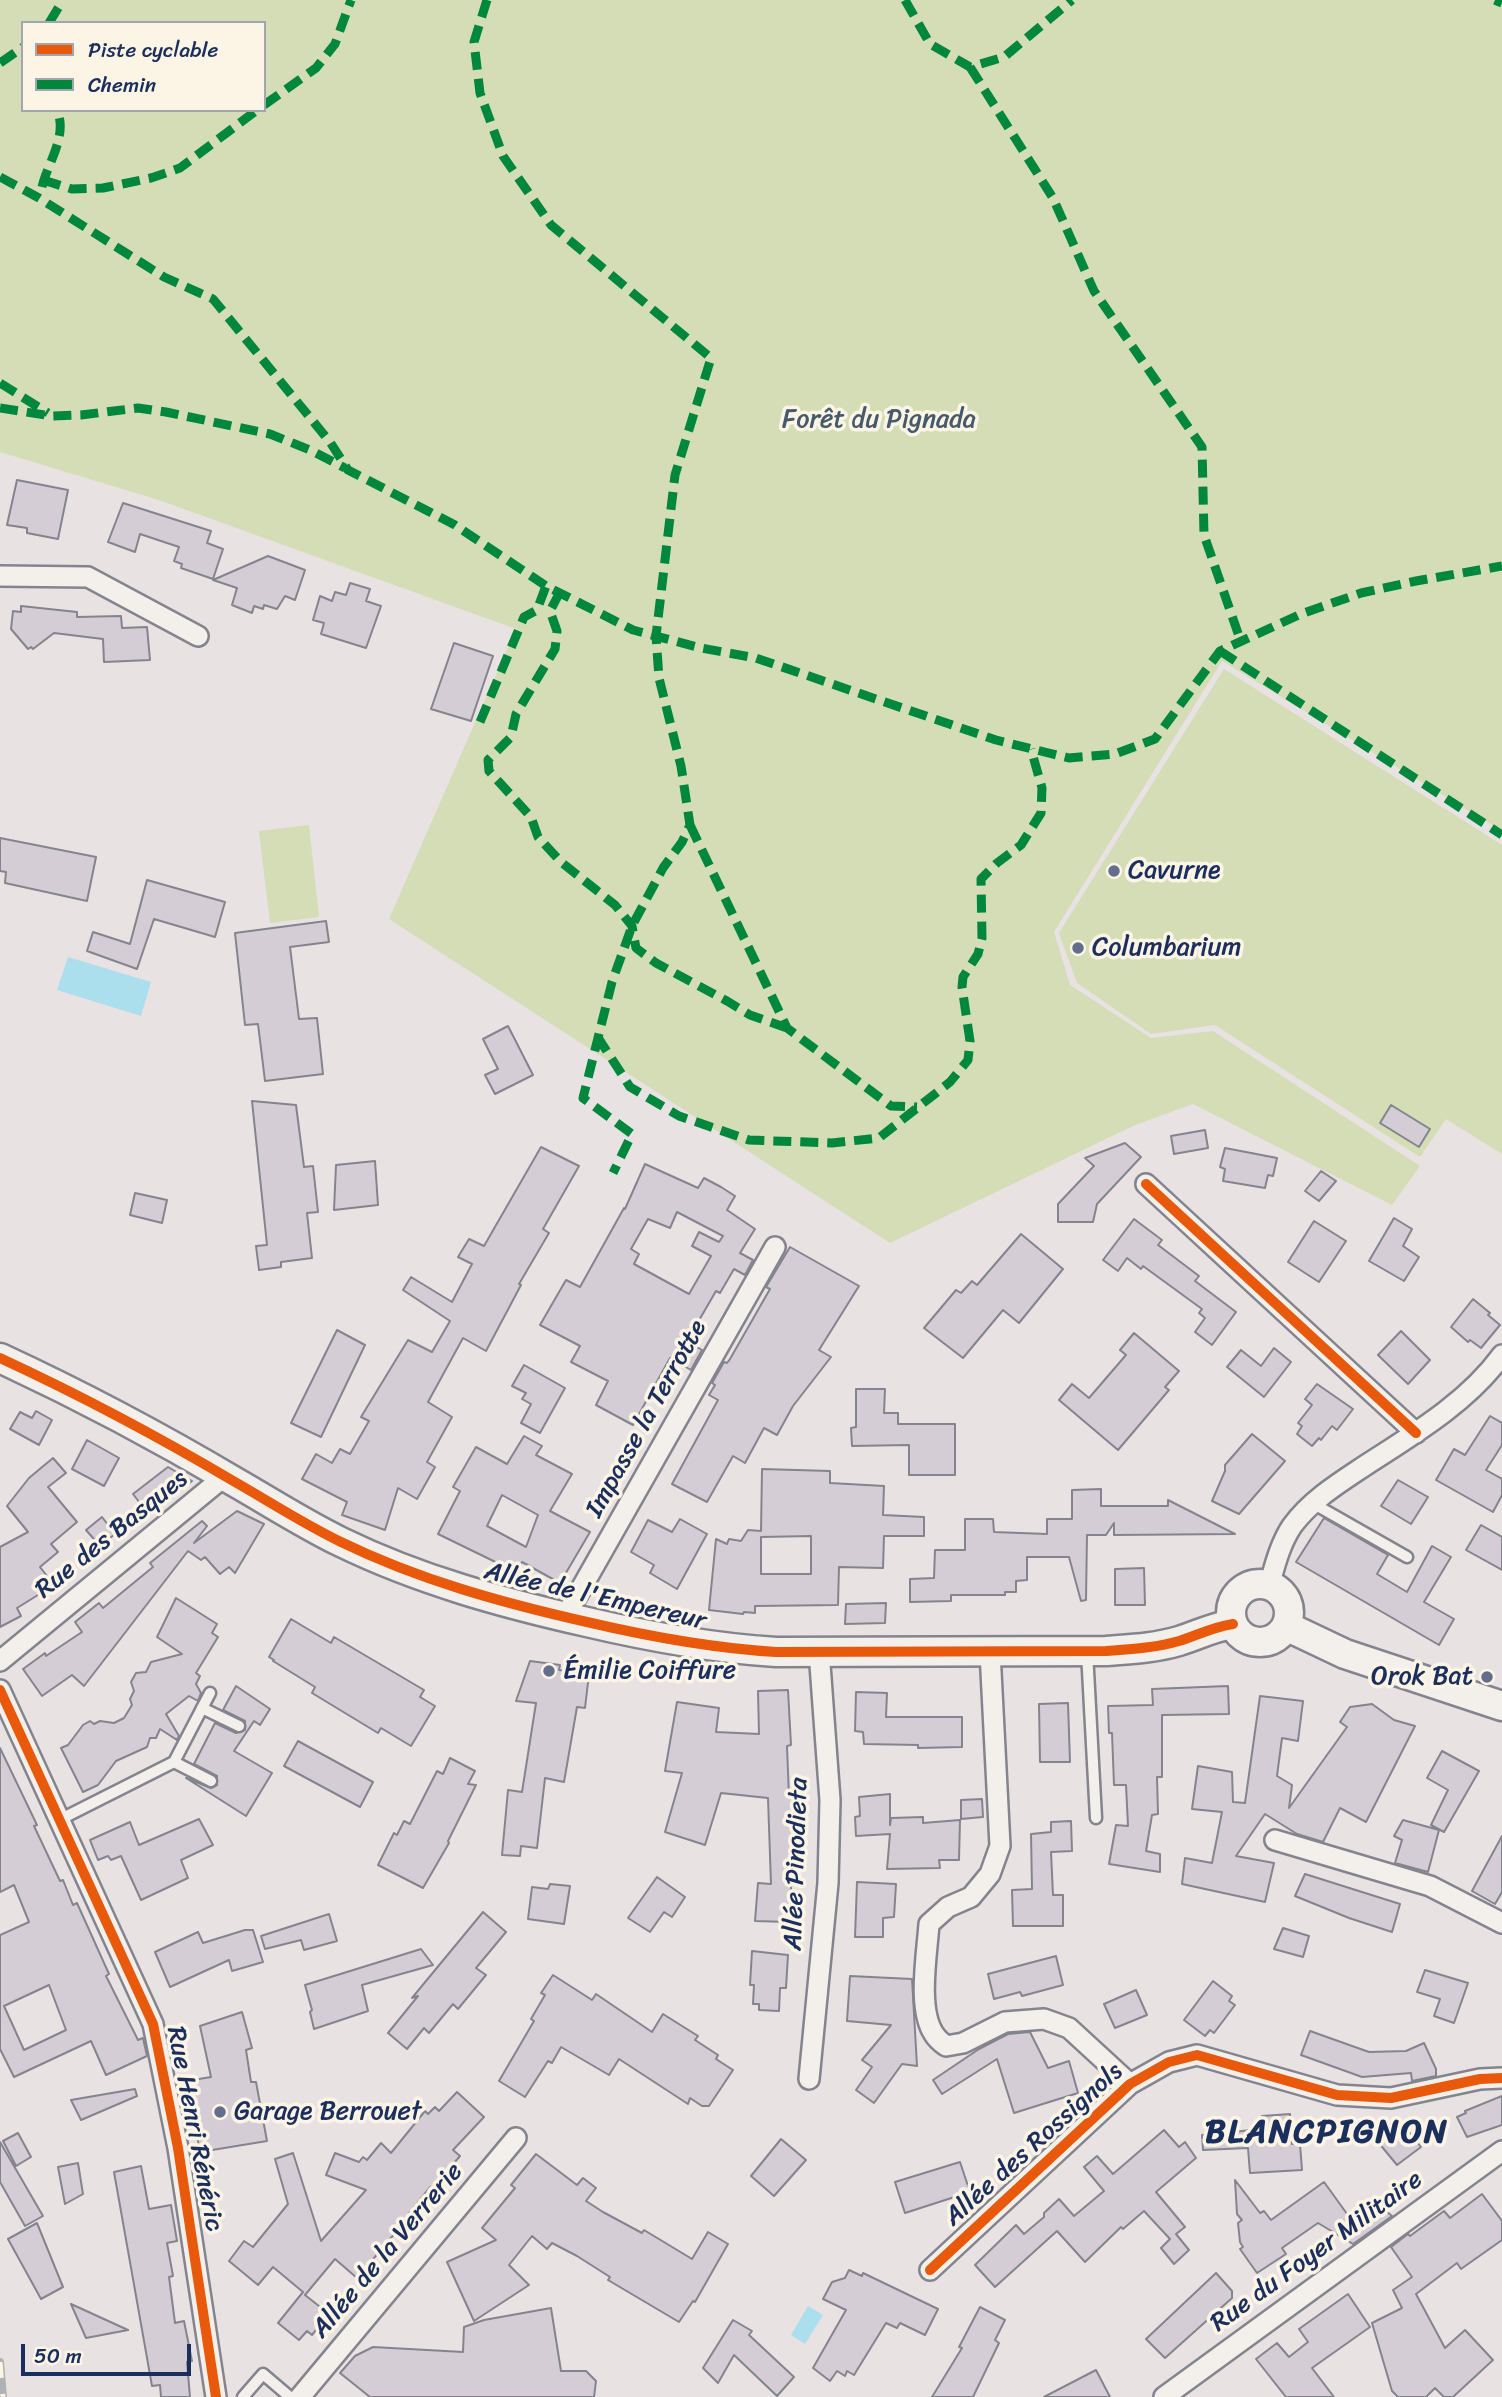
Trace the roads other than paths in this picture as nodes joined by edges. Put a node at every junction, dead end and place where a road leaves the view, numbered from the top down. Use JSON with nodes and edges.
{"nodes":[{"id":1,"x":0,"y":576,"type":"edge"},
{"id":2,"x":198,"y":636,"type":"dead end"},
{"id":3,"x":1146,"y":1184,"type":"dead end"},
{"id":4,"x":775,"y":1247,"type":"dead end"},
{"id":5,"x":1502,"y":1355,"type":"edge"},
{"id":6,"x":0,"y":1358,"type":"edge"},
{"id":7,"x":1416,"y":1433,"type":"junction"},
{"id":8,"x":225,"y":1476,"type":"junction"},
{"id":9,"x":1314,"y":1504,"type":"junction"},
{"id":10,"x":1407,"y":1557,"type":"dead end"},
{"id":11,"x":1269,"y":1586,"type":"junction"},
{"id":12,"x":565,"y":1617,"type":"junction"},
{"id":13,"x":1233,"y":1624,"type":"junction"},
{"id":14,"x":1286,"y":1626,"type":"junction"},
{"id":15,"x":819,"y":1651,"type":"junction"},
{"id":16,"x":1087,"y":1651,"type":"junction"},
{"id":17,"x":990,"y":1652,"type":"junction"},
{"id":18,"x":0,"y":1661,"type":"edge"},
{"id":19,"x":0,"y":1690,"type":"edge"},
{"id":20,"x":210,"y":1693,"type":"dead end"},
{"id":21,"x":1502,"y":1706,"type":"edge"},
{"id":22,"x":202,"y":1708,"type":"junction"},
{"id":23,"x":239,"y":1726,"type":"dead end"},
{"id":24,"x":174,"y":1762,"type":"junction"},
{"id":25,"x":211,"y":1782,"type":"dead end"},
{"id":26,"x":1096,"y":1818,"type":"dead end"},
{"id":27,"x":59,"y":1820,"type":"junction"},
{"id":28,"x":1275,"y":1840,"type":"dead end"},
{"id":29,"x":1502,"y":1923,"type":"edge"},
{"id":30,"x":1502,"y":2078,"type":"edge"},
{"id":31,"x":809,"y":2079,"type":"dead end"},
{"id":32,"x":1130,"y":2084,"type":"junction"},
{"id":33,"x":516,"y":2138,"type":"dead end"},
{"id":34,"x":1502,"y":2151,"type":"edge"},
{"id":35,"x":930,"y":2270,"type":"dead end"},
{"id":36,"x":216,"y":2397,"type":"edge"},
{"id":37,"x":243,"y":2397,"type":"edge"},
{"id":38,"x":290,"y":2397,"type":"edge"},
{"id":39,"x":300,"y":2397,"type":"edge"},
{"id":40,"x":1164,"y":2397,"type":"edge"}],
"edges":[{"from":1,"to":2,"type":"street"},
{"from":3,"to":7,"type":"street"},
{"from":4,"to":12,"type":"street","name":"Impasse la Terrotte"},
{"from":5,"to":7,"type":"street"},
{"from":6,"to":8,"type":"street","name":"Allée de l'Empereur"},
{"from":7,"to":9,"type":"street"},
{"from":8,"to":12,"type":"street","name":"Allée de l'Empereur"},
{"from":8,"to":18,"type":"street","name":"Rue des Basques"},
{"from":9,"to":10,"type":"lane"},
{"from":9,"to":11,"type":"street"},
{"from":11,"to":13,"type":"street"},
{"from":11,"to":14,"type":"street"},
{"from":12,"to":15,"type":"street","name":"Allée de l'Empereur"},
{"from":13,"to":14,"type":"street"},
{"from":13,"to":16,"type":"street","name":"Allée de l'Empereur"},
{"from":14,"to":21,"type":"street"},
{"from":15,"to":17,"type":"street","name":"Allée de l'Empereur"},
{"from":15,"to":31,"type":"street","name":"Allée Pinodieta"},
{"from":16,"to":17,"type":"street","name":"Allée de l'Empereur"},
{"from":16,"to":26,"type":"lane"},
{"from":17,"to":32,"type":"street"},
{"from":19,"to":27,"type":"street","name":"Rue Henri Rénéric"},
{"from":20,"to":22,"type":"lane"},
{"from":22,"to":23,"type":"lane"},
{"from":22,"to":24,"type":"lane"},
{"from":24,"to":25,"type":"lane"},
{"from":24,"to":27,"type":"lane"},
{"from":27,"to":36,"type":"street","name":"Rue Henri Rénéric"},
{"from":28,"to":29,"type":"street"},
{"from":30,"to":32,"type":"street","name":"Allée des Rossignols"},
{"from":32,"to":35,"type":"street","name":"Allée des Rossignols"},
{"from":33,"to":39,"type":"street","name":"Allée de la Verrerie"},
{"from":34,"to":40,"type":"street","name":"Rue du Foyer Militaire"},
{"from":37,"to":38,"type":"lane"}]}
